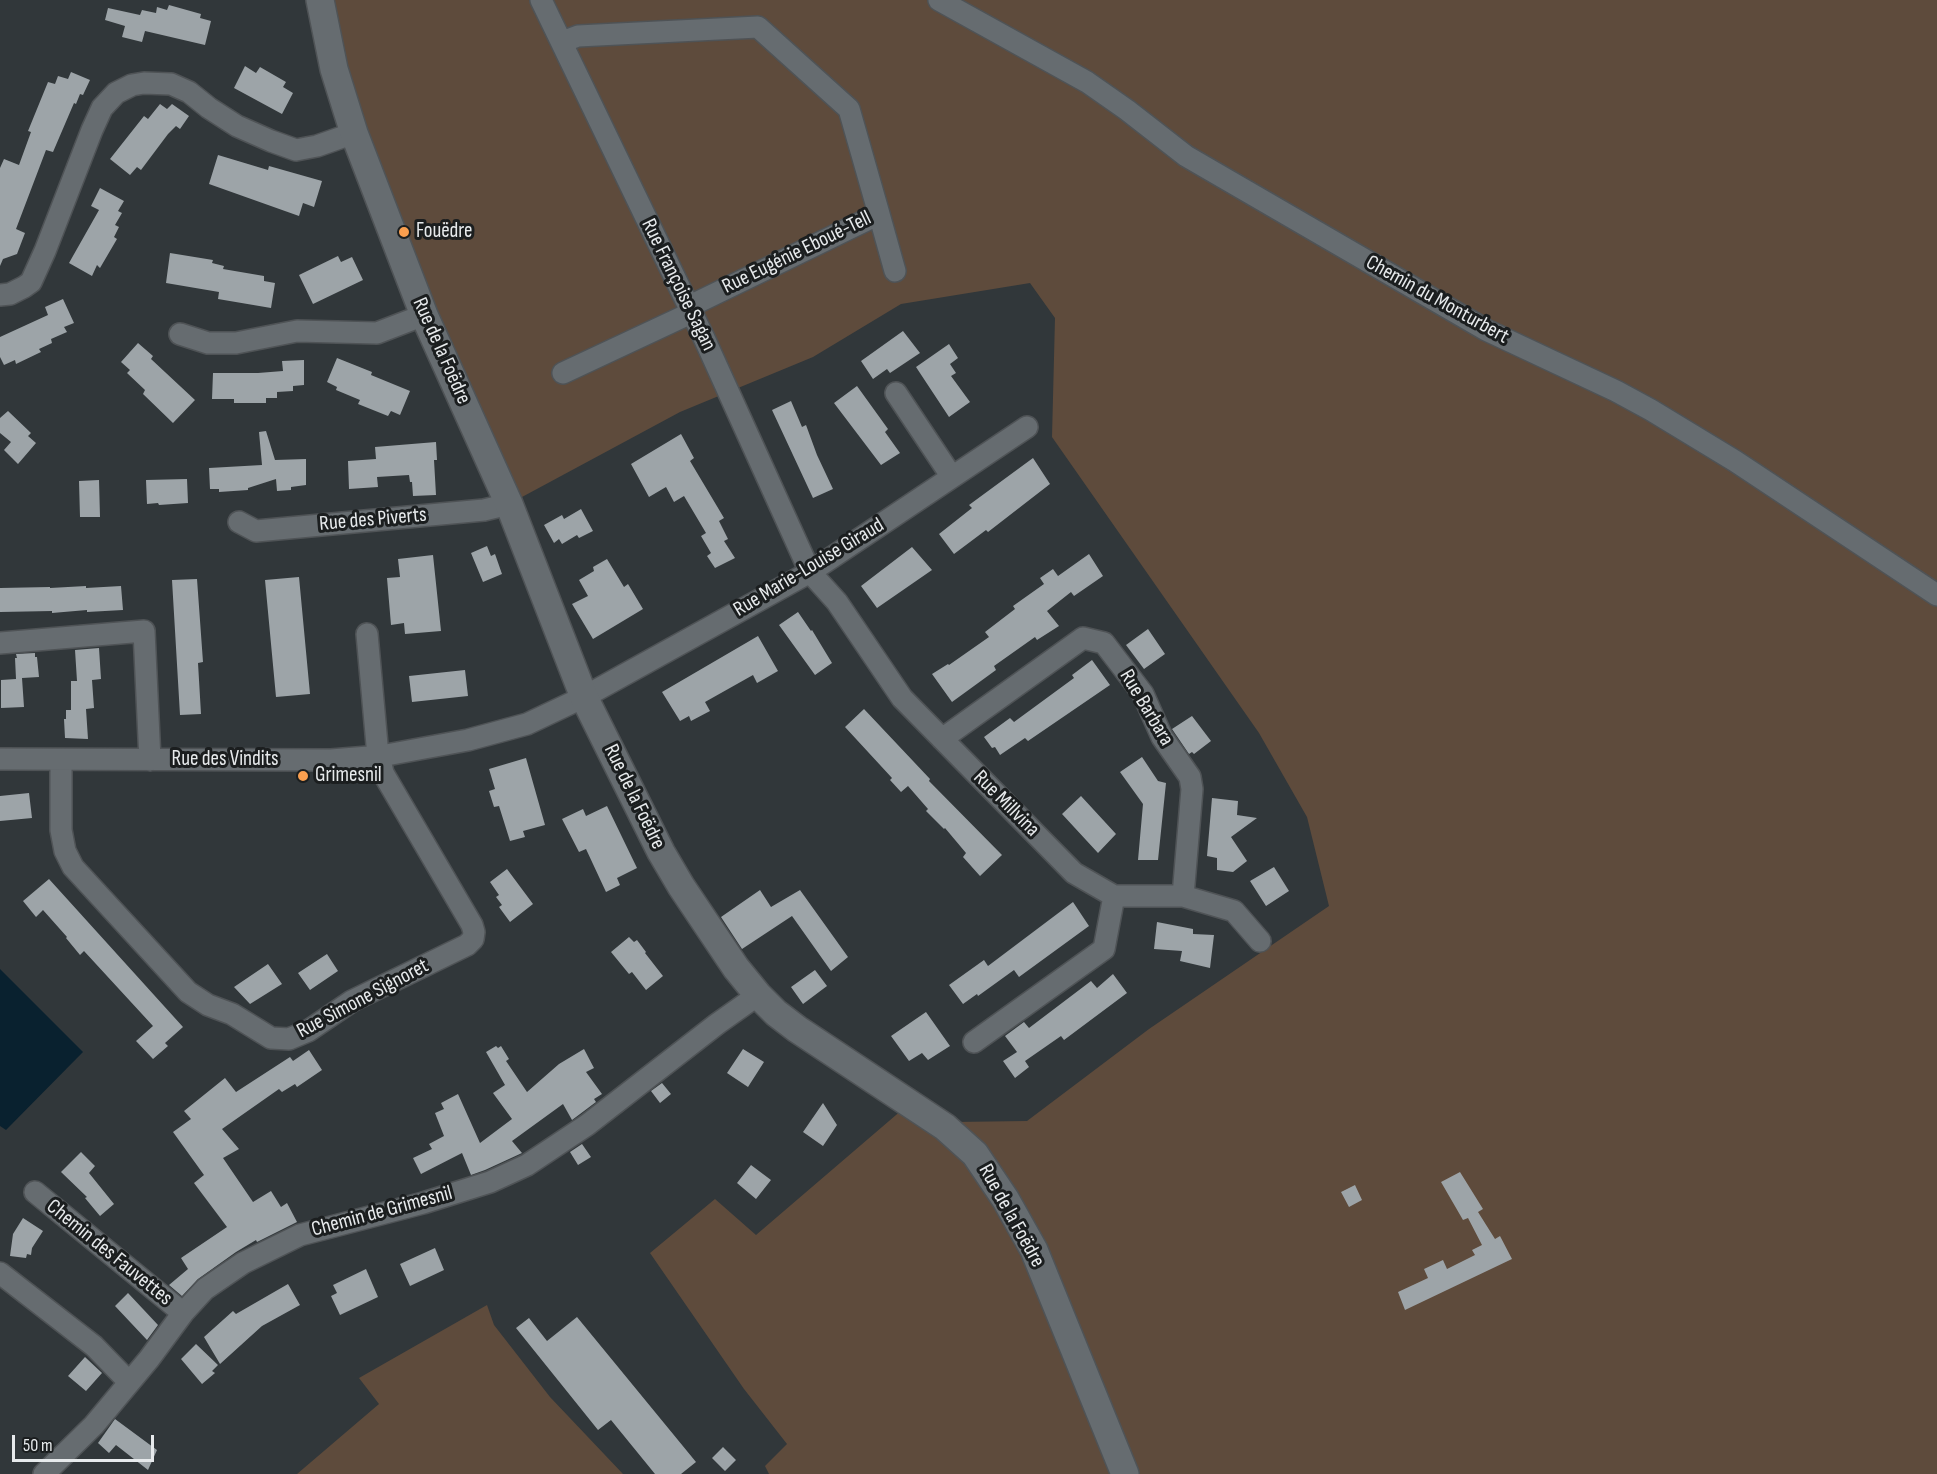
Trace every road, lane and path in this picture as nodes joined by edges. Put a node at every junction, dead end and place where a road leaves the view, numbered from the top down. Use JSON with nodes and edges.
{"nodes":[{"id":1,"x":320,"y":0,"type":"edge"},
{"id":2,"x":541,"y":0,"type":"edge"},
{"id":3,"x":939,"y":0,"type":"edge"},
{"id":4,"x":562,"y":42,"type":"junction"},
{"id":5,"x":354,"y":133,"type":"junction"},
{"id":6,"x":879,"y":214,"type":"junction"},
{"id":7,"x":895,"y":271,"type":"dead end"},
{"id":8,"x":0,"y":295,"type":"edge"},
{"id":9,"x":689,"y":310,"type":"junction"},
{"id":10,"x":424,"y":315,"type":"junction"},
{"id":11,"x":180,"y":334,"type":"dead end"},
{"id":12,"x":562,"y":373,"type":"dead end"},
{"id":13,"x":896,"y":393,"type":"dead end"},
{"id":14,"x":1027,"y":427,"type":"dead end"},
{"id":15,"x":952,"y":477,"type":"junction"},
{"id":16,"x":509,"y":504,"type":"junction"},
{"id":17,"x":239,"y":522,"type":"dead end"},
{"id":18,"x":810,"y":572,"type":"junction"},
{"id":19,"x":1937,"y":595,"type":"edge"},
{"id":20,"x":367,"y":634,"type":"dead end"},
{"id":21,"x":0,"y":643,"type":"edge"},
{"id":22,"x":584,"y":697,"type":"junction"},
{"id":23,"x":942,"y":739,"type":"junction"},
{"id":24,"x":381,"y":756,"type":"junction"},
{"id":25,"x":0,"y":759,"type":"edge"},
{"id":26,"x":62,"y":760,"type":"junction"},
{"id":27,"x":150,"y":760,"type":"junction"},
{"id":28,"x":1114,"y":896,"type":"junction"},
{"id":29,"x":1183,"y":896,"type":"junction"},
{"id":30,"x":1260,"y":941,"type":"dead end"},
{"id":31,"x":758,"y":995,"type":"junction"},
{"id":32,"x":974,"y":1042,"type":"dead end"},
{"id":33,"x":35,"y":1192,"type":"dead end"},
{"id":34,"x":0,"y":1273,"type":"edge"},
{"id":35,"x":183,"y":1313,"type":"junction"},
{"id":36,"x":129,"y":1382,"type":"junction"},
{"id":37,"x":44,"y":1474,"type":"edge"},
{"id":38,"x":1125,"y":1474,"type":"edge"}],
"edges":[{"from":1,"to":5,"type":"street","name":"Rue de la Foëdre"},
{"from":2,"to":4,"type":"street","name":"Rue Françoise Sagan"},
{"from":3,"to":19,"type":"street","name":"Chemin du Monturbert"},
{"from":4,"to":6,"type":"street","name":"Rue Eugénie Eboué-Tell"},
{"from":4,"to":9,"type":"street","name":"Rue Françoise Sagan"},
{"from":5,"to":8,"type":"street"},
{"from":5,"to":10,"type":"street","name":"Rue de la Foëdre"},
{"from":6,"to":7,"type":"street"},
{"from":6,"to":9,"type":"street","name":"Rue Eugénie Eboué-Tell"},
{"from":9,"to":12,"type":"street","name":"Rue Eugénie Eboué-Tell"},
{"from":9,"to":18,"type":"street","name":"Rue Françoise Sagan"},
{"from":10,"to":11,"type":"street"},
{"from":10,"to":16,"type":"street","name":"Rue de la Foëdre"},
{"from":13,"to":15,"type":"street"},
{"from":14,"to":15,"type":"street","name":"Rue Marie-Louise Giraud"},
{"from":15,"to":18,"type":"street","name":"Rue Marie-Louise Giraud"},
{"from":16,"to":17,"type":"street","name":"Rue des Piverts"},
{"from":16,"to":22,"type":"street","name":"Rue de la Foëdre"},
{"from":18,"to":22,"type":"street","name":"Rue Marie-Louise Giraud"},
{"from":18,"to":23,"type":"street","name":"Rue Millvina"},
{"from":20,"to":24,"type":"street"},
{"from":21,"to":27,"type":"street"},
{"from":22,"to":24,"type":"street","name":"Rue des Vindits"},
{"from":22,"to":31,"type":"street","name":"Rue de la Foëdre"},
{"from":23,"to":28,"type":"street","name":"Rue Millvina"},
{"from":23,"to":29,"type":"street","name":"Rue Barbara"},
{"from":24,"to":26,"type":"street","name":"Rue Simone Signoret"},
{"from":24,"to":27,"type":"street","name":"Rue des Vindits"},
{"from":25,"to":26,"type":"street","name":"Rue des Vindits"},
{"from":26,"to":27,"type":"street","name":"Rue des Vindits"},
{"from":28,"to":29,"type":"street","name":"Rue Millvina"},
{"from":28,"to":32,"type":"street"},
{"from":29,"to":30,"type":"street","name":"Rue Millvina"},
{"from":31,"to":35,"type":"street","name":"Chemin de Grimesnil"},
{"from":31,"to":38,"type":"street","name":"Rue de la Foëdre"},
{"from":33,"to":35,"type":"street","name":"Chemin des Fauvettes"},
{"from":34,"to":36,"type":"street"},
{"from":35,"to":36,"type":"street","name":"Chemin de Grimesnil"},
{"from":36,"to":37,"type":"street","name":"Chemin de Grimesnil"}]}
